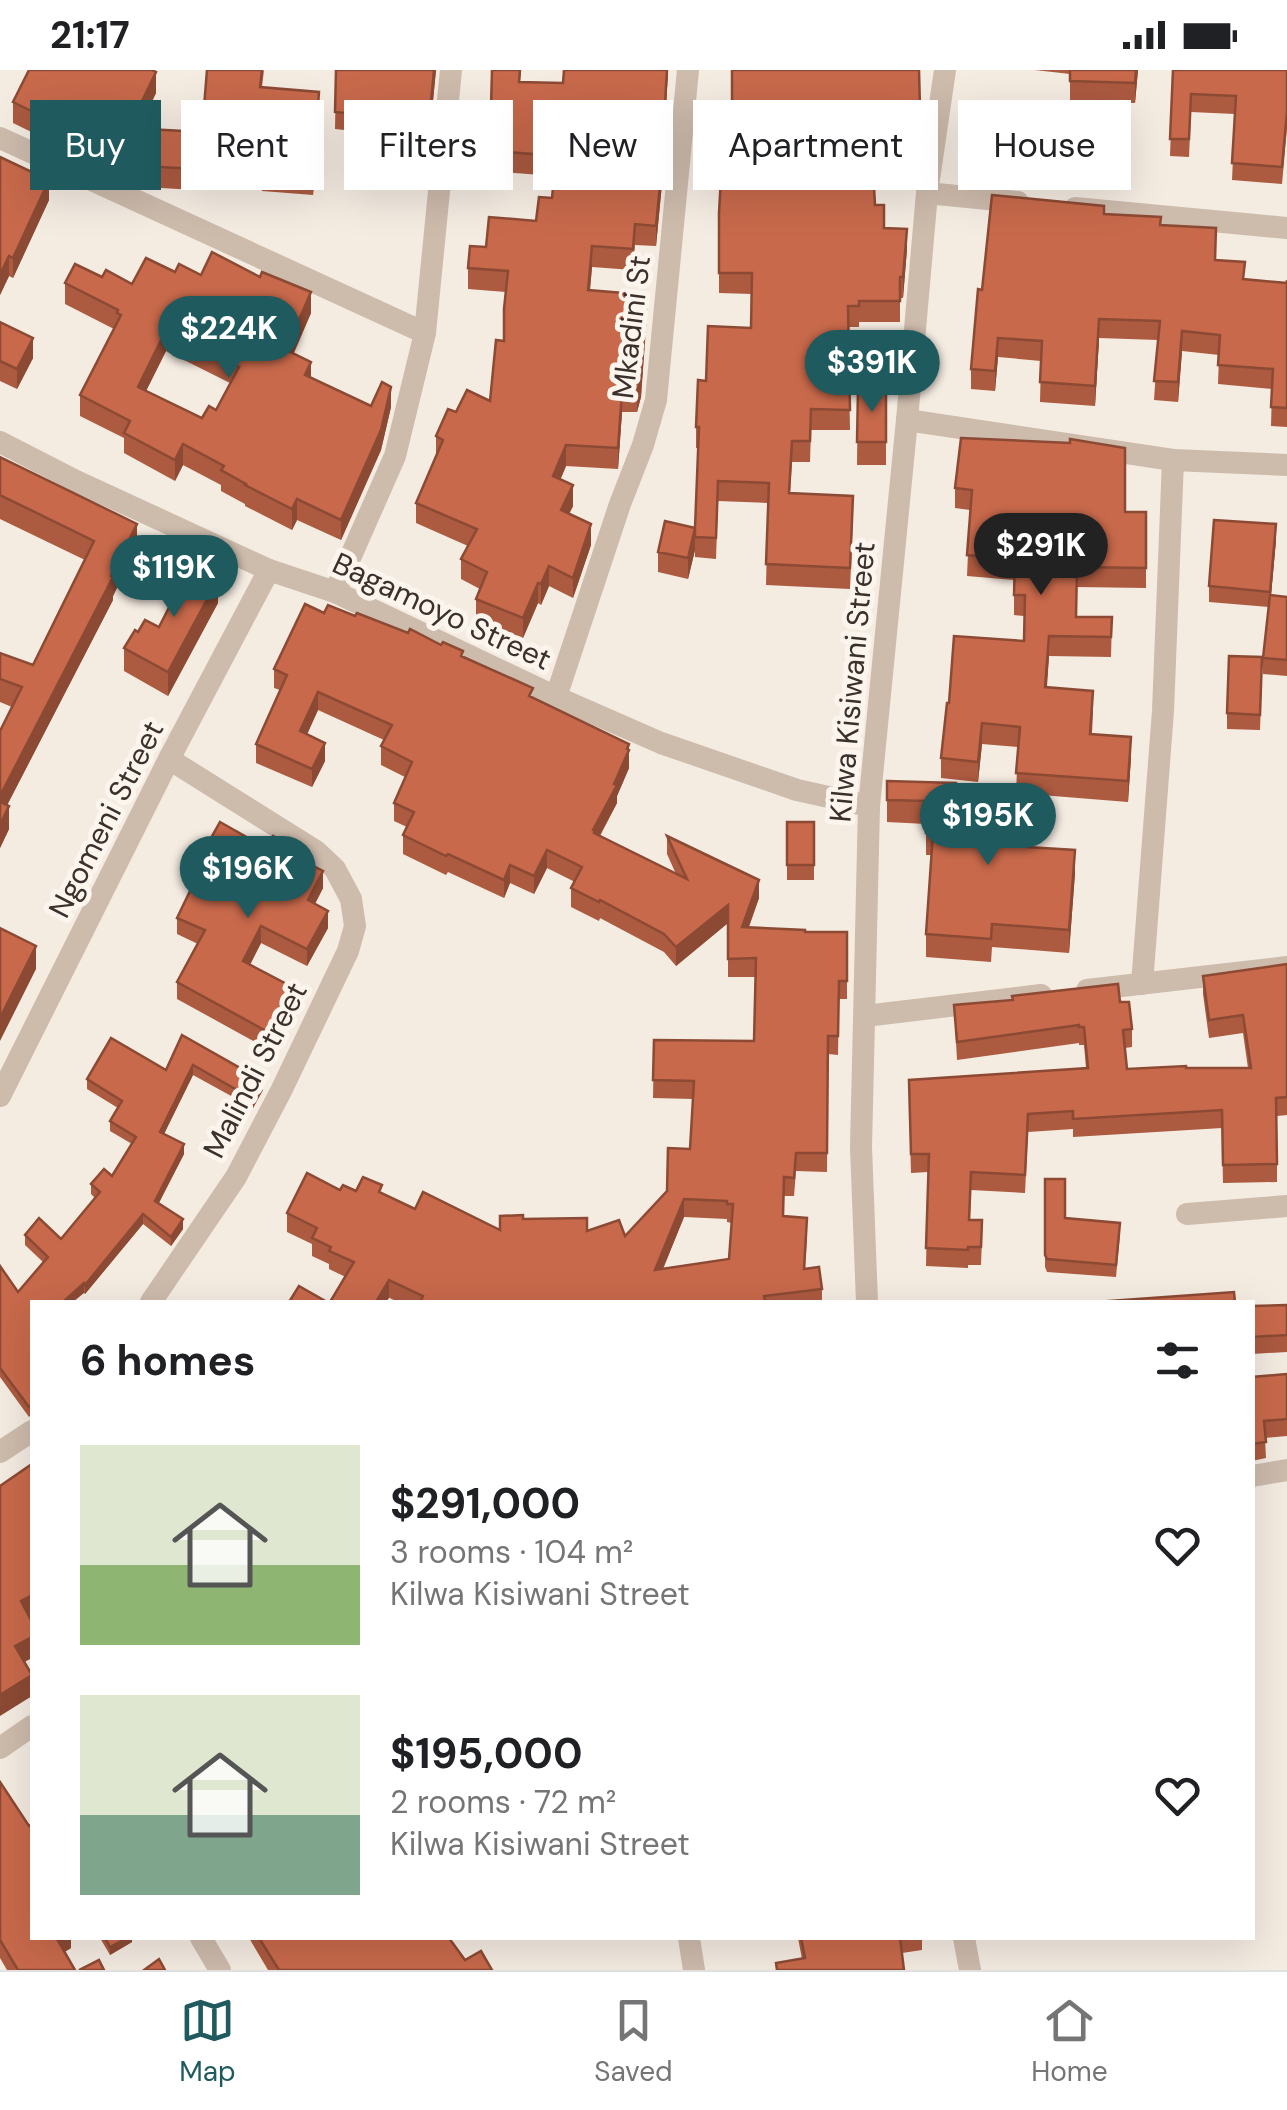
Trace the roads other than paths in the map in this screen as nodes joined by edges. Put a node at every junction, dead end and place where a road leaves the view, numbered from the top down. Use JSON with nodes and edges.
{"nodes":[{"id":1,"x":451,"y":70,"type":"edge"},
{"id":2,"x":688,"y":70,"type":"edge"},
{"id":3,"x":945,"y":70,"type":"edge"},
{"id":4,"x":0,"y":138,"type":"edge"},
{"id":5,"x":927,"y":194,"type":"junction"},
{"id":6,"x":1287,"y":228,"type":"edge"},
{"id":7,"x":425,"y":333,"type":"junction"},
{"id":8,"x":907,"y":420,"type":"junction"},
{"id":9,"x":0,"y":442,"type":"edge"},
{"id":10,"x":1173,"y":460,"type":"junction"},
{"id":11,"x":1287,"y":464,"type":"edge"},
{"id":12,"x":269,"y":570,"type":"junction"},
{"id":13,"x":335,"y":592,"type":"junction"},
{"id":14,"x":556,"y":697,"type":"junction"},
{"id":15,"x":169,"y":759,"type":"junction"},
{"id":16,"x":869,"y":806,"type":"junction"},
{"id":17,"x":1287,"y":967,"type":"edge"},
{"id":18,"x":1142,"y":984,"type":"junction"},
{"id":19,"x":866,"y":1016,"type":"junction"},
{"id":20,"x":0,"y":1096,"type":"edge"},
{"id":21,"x":1287,"y":1206,"type":"edge"},
{"id":22,"x":1187,"y":1214,"type":"dead end"},
{"id":23,"x":152,"y":1300,"type":"edge"},
{"id":24,"x":867,"y":1300,"type":"edge"},
{"id":25,"x":29,"y":1441,"type":"edge"},
{"id":26,"x":0,"y":1452,"type":"edge"},
{"id":27,"x":1287,"y":1470,"type":"edge"},
{"id":28,"x":1255,"y":1475,"type":"edge"},
{"id":29,"x":30,"y":1727,"type":"edge"},
{"id":30,"x":0,"y":1748,"type":"edge"},
{"id":31,"x":202,"y":1940,"type":"edge"},
{"id":32,"x":689,"y":1940,"type":"edge"},
{"id":33,"x":964,"y":1940,"type":"edge"},
{"id":34,"x":220,"y":1970,"type":"edge"},
{"id":35,"x":694,"y":1970,"type":"edge"},
{"id":36,"x":970,"y":1970,"type":"edge"}],
"edges":[{"from":1,"to":7,"type":"street"},
{"from":2,"to":14,"type":"street","name":"Mkadini St"},
{"from":3,"to":5,"type":"street","name":"Kilwa Kisiwani Street"},
{"from":4,"to":7,"type":"street"},
{"from":5,"to":6,"type":"street"},
{"from":5,"to":8,"type":"street","name":"Kilwa Kisiwani Street"},
{"from":7,"to":13,"type":"street"},
{"from":8,"to":10,"type":"street"},
{"from":8,"to":16,"type":"street","name":"Kilwa Kisiwani Street"},
{"from":9,"to":12,"type":"street","name":"Bagamoyo Street"},
{"from":10,"to":11,"type":"street"},
{"from":10,"to":18,"type":"street"},
{"from":12,"to":13,"type":"street","name":"Bagamoyo Street"},
{"from":12,"to":15,"type":"street","name":"Ngomeni Street"},
{"from":13,"to":14,"type":"street","name":"Bagamoyo Street"},
{"from":14,"to":16,"type":"street","name":"Bagamoyo Street"},
{"from":15,"to":20,"type":"street","name":"Ngomeni Street"},
{"from":15,"to":23,"type":"street","name":"Malindi Street"},
{"from":16,"to":19,"type":"street","name":"Kilwa Kisiwani Street"},
{"from":17,"to":18,"type":"street"},
{"from":18,"to":19,"type":"street"},
{"from":19,"to":24,"type":"street","name":"Kilwa Kisiwani Street"},
{"from":21,"to":22,"type":"street"},
{"from":25,"to":26,"type":"street"},
{"from":27,"to":28,"type":"street"},
{"from":29,"to":30,"type":"street"},
{"from":31,"to":34,"type":"street"},
{"from":32,"to":35,"type":"street"},
{"from":33,"to":36,"type":"street"}]}
